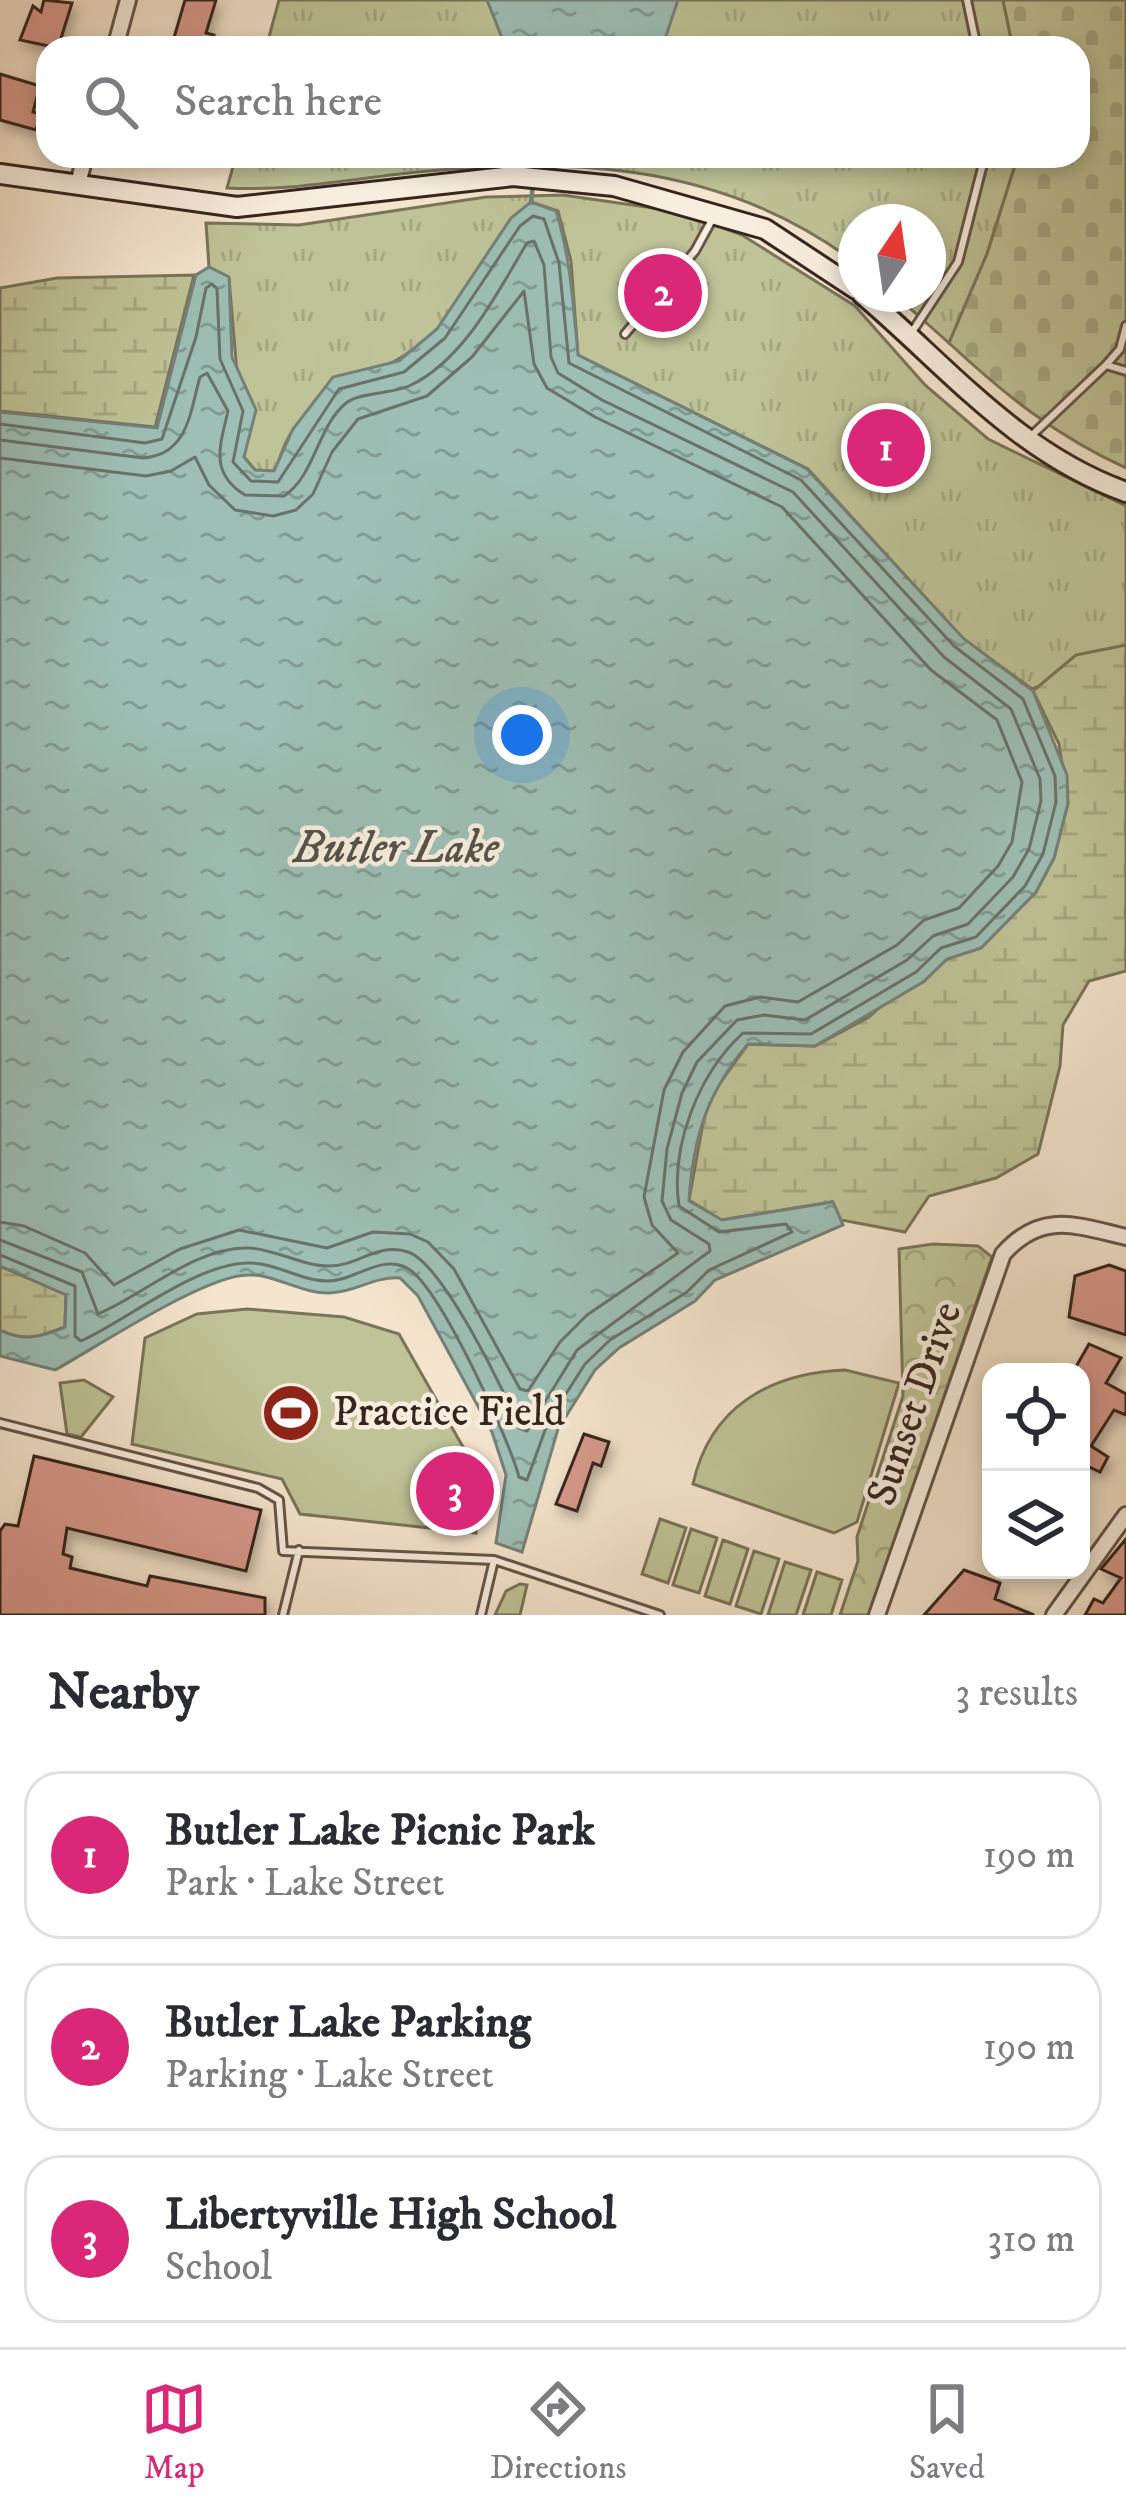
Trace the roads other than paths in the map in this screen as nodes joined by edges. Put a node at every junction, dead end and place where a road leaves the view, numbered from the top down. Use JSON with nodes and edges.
{"nodes":[{"id":1,"x":128,"y":0,"type":"edge"},
{"id":2,"x":967,"y":0,"type":"edge"},
{"id":3,"x":118,"y":36,"type":"edge"},
{"id":4,"x":974,"y":36,"type":"edge"},
{"id":5,"x":82,"y":168,"type":"edge"},
{"id":6,"x":982,"y":168,"type":"edge"},
{"id":7,"x":0,"y":174,"type":"edge"},
{"id":8,"x":78,"y":184,"type":"junction"},
{"id":9,"x":716,"y":212,"type":"junction"},
{"id":10,"x":838,"y":276,"type":"edge"},
{"id":11,"x":883,"y":312,"type":"edge"},
{"id":12,"x":1126,"y":326,"type":"edge"},
{"id":13,"x":625,"y":334,"type":"dead end"},
{"id":14,"x":910,"y":335,"type":"junction"},
{"id":15,"x":1106,"y":365,"type":"junction"},
{"id":16,"x":1126,"y":370,"type":"edge"},
{"id":17,"x":1026,"y":441,"type":"junction"},
{"id":18,"x":1126,"y":492,"type":"edge"},
{"id":19,"x":1126,"y":1237,"type":"edge"},
{"id":20,"x":0,"y":1424,"type":"edge"},
{"id":21,"x":1126,"y":1515,"type":"edge"},
{"id":22,"x":299,"y":1550,"type":"junction"},
{"id":23,"x":494,"y":1560,"type":"junction"},
{"id":24,"x":284,"y":1615,"type":"edge"},
{"id":25,"x":481,"y":1615,"type":"edge"},
{"id":26,"x":660,"y":1615,"type":"edge"},
{"id":27,"x":877,"y":1615,"type":"edge"},
{"id":28,"x":1054,"y":1615,"type":"edge"}],
"edges":[{"from":1,"to":3,"type":"street"},
{"from":2,"to":4,"type":"lane"},
{"from":5,"to":8,"type":"street"},
{"from":6,"to":14,"type":"lane"},
{"from":7,"to":8,"type":"street"},
{"from":8,"to":9,"type":"street"},
{"from":9,"to":10,"type":"street"},
{"from":9,"to":13,"type":"lane"},
{"from":11,"to":14,"type":"street"},
{"from":12,"to":15,"type":"lane"},
{"from":14,"to":17,"type":"street"},
{"from":15,"to":16,"type":"lane"},
{"from":15,"to":17,"type":"lane"},
{"from":17,"to":18,"type":"street"},
{"from":19,"to":27,"type":"street","name":"Sunset Drive"},
{"from":20,"to":22,"type":"lane"},
{"from":21,"to":28,"type":"street"},
{"from":22,"to":23,"type":"lane"},
{"from":22,"to":24,"type":"lane"},
{"from":23,"to":25,"type":"lane"},
{"from":23,"to":26,"type":"lane"}]}
